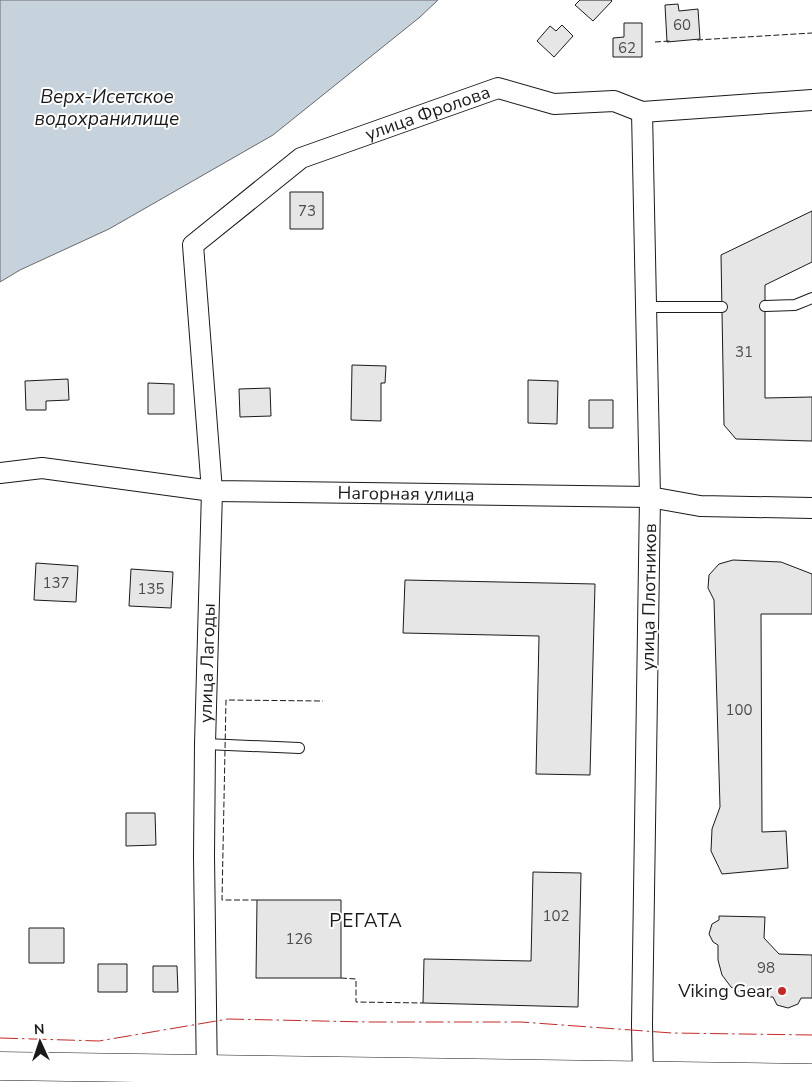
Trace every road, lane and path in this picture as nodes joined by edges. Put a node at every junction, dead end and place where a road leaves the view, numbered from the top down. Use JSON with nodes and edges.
{"nodes":[{"id":1,"x":812,"y":100,"type":"edge"},
{"id":2,"x":642,"y":112,"type":"junction"},
{"id":3,"x":193,"y":245,"type":"joint"},
{"id":4,"x":812,"y":298,"type":"edge"},
{"id":5,"x":765,"y":306,"type":"dead end"},
{"id":6,"x":647,"y":307,"type":"junction"},
{"id":7,"x":722,"y":307,"type":"dead end"},
{"id":8,"x":0,"y":473,"type":"edge"},
{"id":9,"x":212,"y":491,"type":"junction"},
{"id":10,"x":650,"y":497,"type":"junction"},
{"id":11,"x":812,"y":508,"type":"edge"},
{"id":12,"x":205,"y":744,"type":"junction"},
{"id":13,"x":299,"y":748,"type":"dead end"},
{"id":14,"x":0,"y":1066,"type":"edge"},
{"id":15,"x":206,"y":1076,"type":"edge"},
{"id":16,"x":812,"y":1078,"type":"edge"},
{"id":17,"x":643,"y":1079,"type":"edge"}],
"edges":[{"from":1,"to":2,"type":"street","name":"улица Фролова"},
{"from":2,"to":3,"type":"street","name":"улица Фролова"},
{"from":2,"to":6,"type":"street","name":"улица Плотников"},
{"from":3,"to":9,"type":"street","name":"улица Лагоды"},
{"from":4,"to":5,"type":"lane"},
{"from":6,"to":7,"type":"lane"},
{"from":6,"to":10,"type":"street","name":"улица Плотников"},
{"from":8,"to":9,"type":"street","name":"Нагорная улица"},
{"from":9,"to":10,"type":"street","name":"Нагорная улица"},
{"from":9,"to":12,"type":"street","name":"улица Лагоды"},
{"from":10,"to":11,"type":"street","name":"Нагорная улица"},
{"from":10,"to":17,"type":"street","name":"улица Плотников"},
{"from":12,"to":13,"type":"lane"},
{"from":12,"to":15,"type":"street","name":"улица Лагоды"},
{"from":14,"to":15,"type":"street"},
{"from":15,"to":17,"type":"street"},
{"from":16,"to":17,"type":"street"}]}
